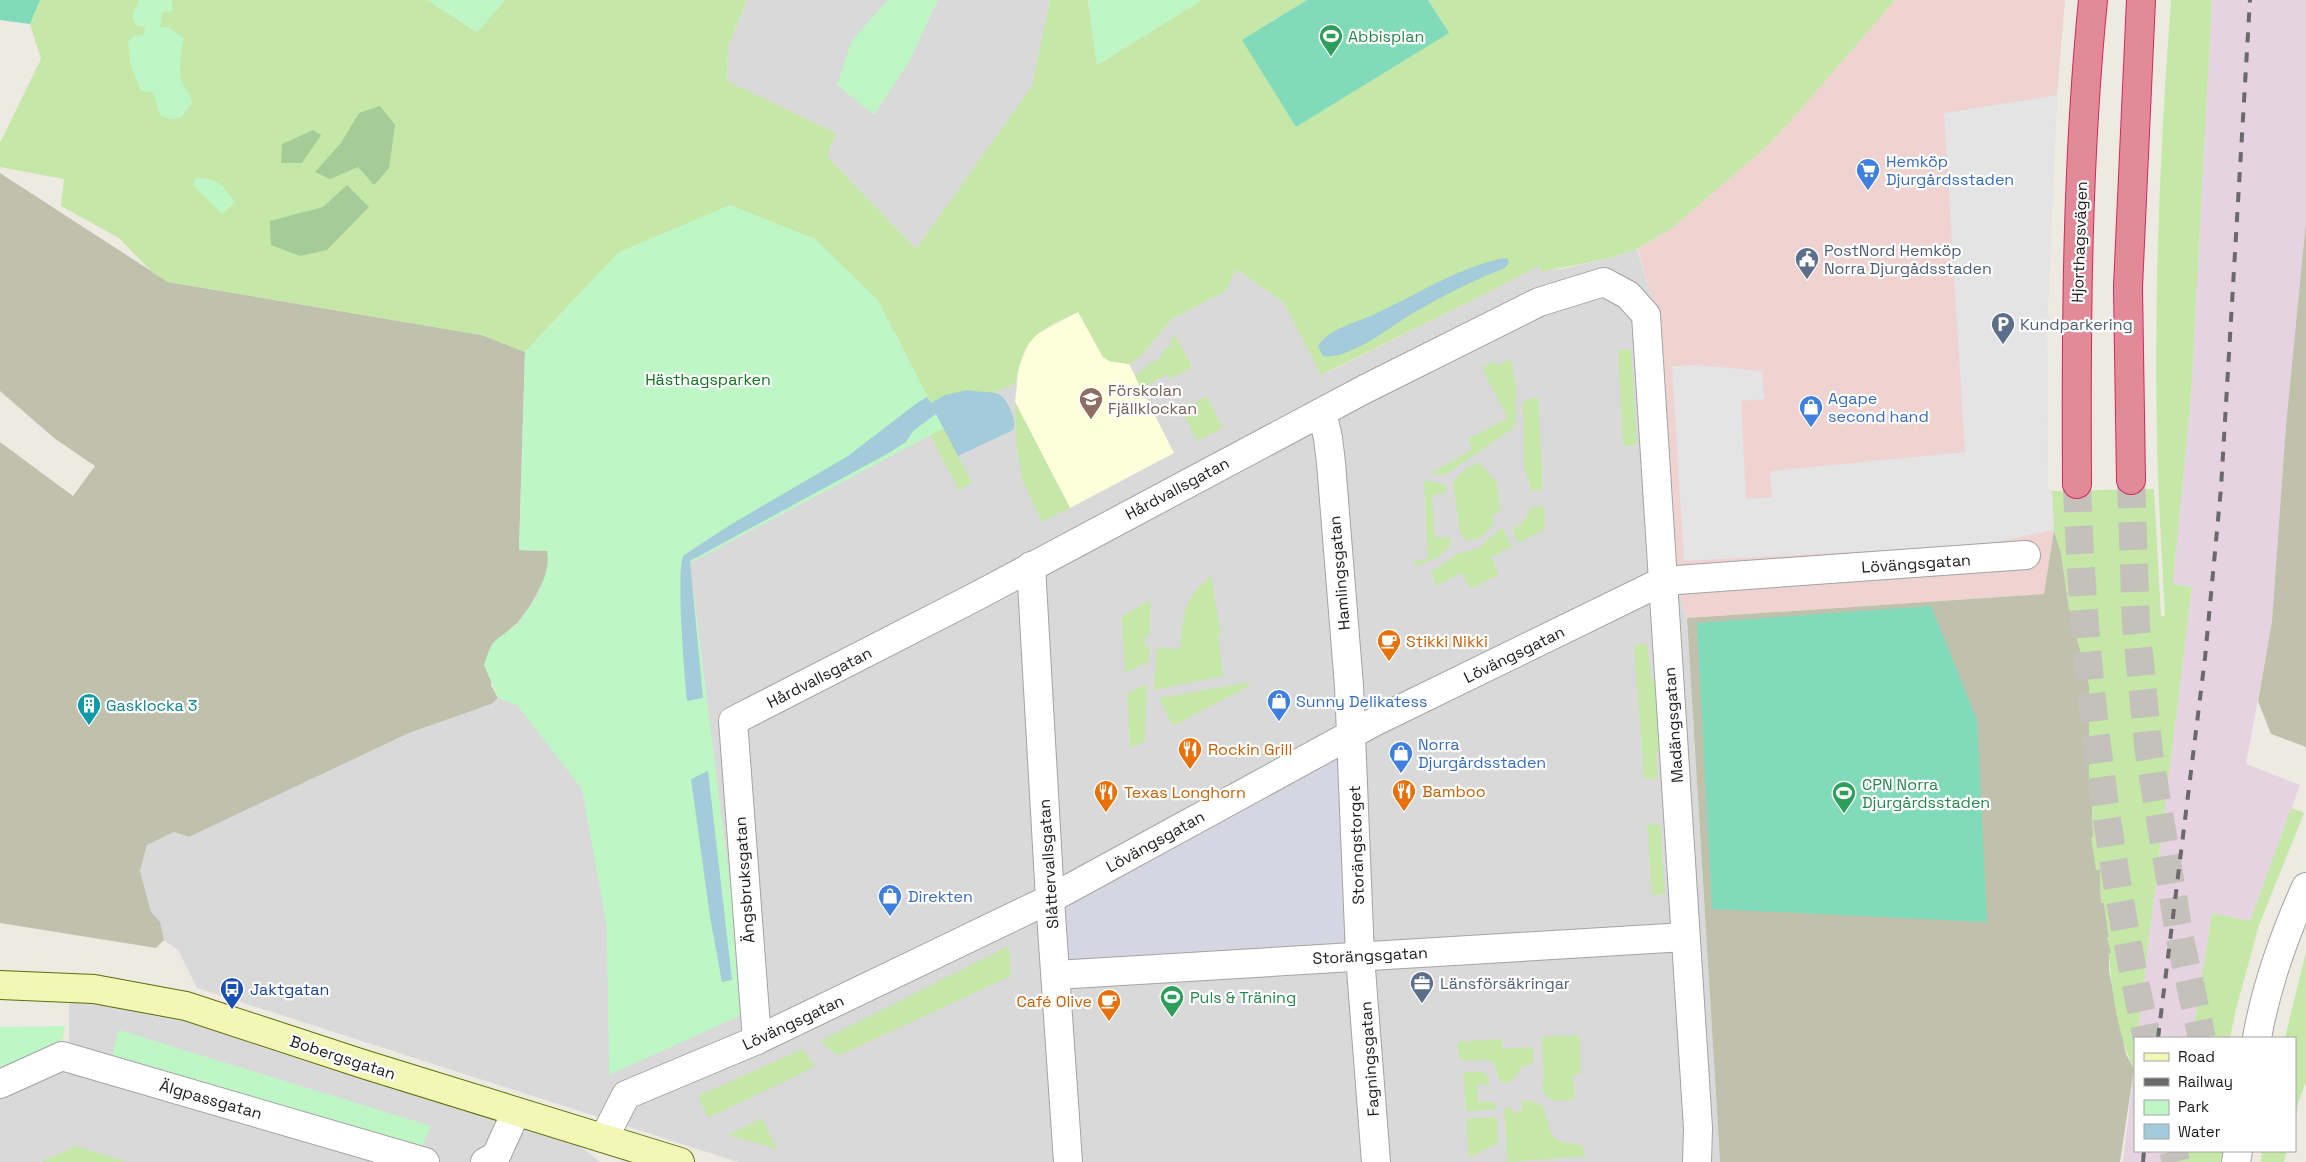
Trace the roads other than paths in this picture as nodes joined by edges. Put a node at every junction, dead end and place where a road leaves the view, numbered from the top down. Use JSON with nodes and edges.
{"nodes":[{"id":1,"x":2094,"y":0,"type":"edge"},
{"id":2,"x":2141,"y":0,"type":"edge"},
{"id":3,"x":1628,"y":295,"type":"joint"},
{"id":4,"x":1322,"y":412,"type":"junction"},
{"id":5,"x":2131,"y":480,"type":"tunnel mouth"},
{"id":6,"x":2077,"y":484,"type":"tunnel mouth"},
{"id":7,"x":2026,"y":555,"type":"dead end"},
{"id":8,"x":1031,"y":566,"type":"junction"},
{"id":9,"x":1663,"y":581,"type":"junction"},
{"id":10,"x":733,"y":721,"type":"joint"},
{"id":11,"x":1351,"y":734,"type":"junction"},
{"id":12,"x":2306,"y":887,"type":"edge"},
{"id":13,"x":1050,"y":899,"type":"junction"},
{"id":14,"x":1685,"y":937,"type":"junction"},
{"id":15,"x":1360,"y":956,"type":"junction"},
{"id":16,"x":1056,"y":974,"type":"junction"},
{"id":17,"x":0,"y":986,"type":"edge"},
{"id":18,"x":2257,"y":1037,"type":"edge"},
{"id":19,"x":757,"y":1040,"type":"junction"},
{"id":20,"x":0,"y":1084,"type":"edge"},
{"id":21,"x":516,"y":1112,"type":"junction"},
{"id":22,"x":604,"y":1138,"type":"junction"},
{"id":23,"x":425,"y":1162,"type":"edge"},
{"id":24,"x":485,"y":1162,"type":"edge"},
{"id":25,"x":680,"y":1162,"type":"edge"},
{"id":26,"x":1068,"y":1162,"type":"edge"},
{"id":27,"x":1376,"y":1162,"type":"edge"},
{"id":28,"x":1697,"y":1162,"type":"edge"}],
"edges":[{"from":1,"to":6,"type":"highway","name":"Hjorthagsvägen"},
{"from":2,"to":5,"type":"highway"},
{"from":3,"to":4,"type":"street","name":"Hårdvallsgatan"},
{"from":3,"to":9,"type":"street","name":"Madängsgatan"},
{"from":4,"to":8,"type":"street","name":"Hårdvallsgatan"},
{"from":4,"to":11,"type":"street","name":"Hamlingsgatan"},
{"from":7,"to":9,"type":"street","name":"Lövängsgatan"},
{"from":8,"to":10,"type":"street","name":"Hårdvallsgatan"},
{"from":8,"to":13,"type":"street","name":"Slåttervallsgatan"},
{"from":9,"to":11,"type":"street","name":"Lövängsgatan"},
{"from":9,"to":14,"type":"street","name":"Madängsgatan"},
{"from":10,"to":19,"type":"street","name":"Ängsbruksgatan"},
{"from":11,"to":13,"type":"street","name":"Lövängsgatan"},
{"from":11,"to":15,"type":"street","name":"Storängstorget"},
{"from":12,"to":18,"type":"street"},
{"from":13,"to":16,"type":"street","name":"Slåttervallsgatan"},
{"from":13,"to":19,"type":"street","name":"Lövängsgatan"},
{"from":14,"to":15,"type":"street","name":"Storängsgatan"},
{"from":14,"to":28,"type":"street","name":"Madängsgatan"},
{"from":15,"to":16,"type":"street","name":"Storängsgatan"},
{"from":15,"to":27,"type":"street","name":"Fagningsgatan"},
{"from":16,"to":26,"type":"street","name":"Slåttervallsgatan"},
{"from":17,"to":21,"type":"street","name":"Bobergsgatan"},
{"from":19,"to":22,"type":"street","name":"Lövängsgatan"},
{"from":20,"to":23,"type":"street","name":"Älgpassgatan"},
{"from":21,"to":22,"type":"street","name":"Bobergsgatan"},
{"from":21,"to":24,"type":"street"},
{"from":22,"to":25,"type":"street","name":"Bobergsgatan"}]}
